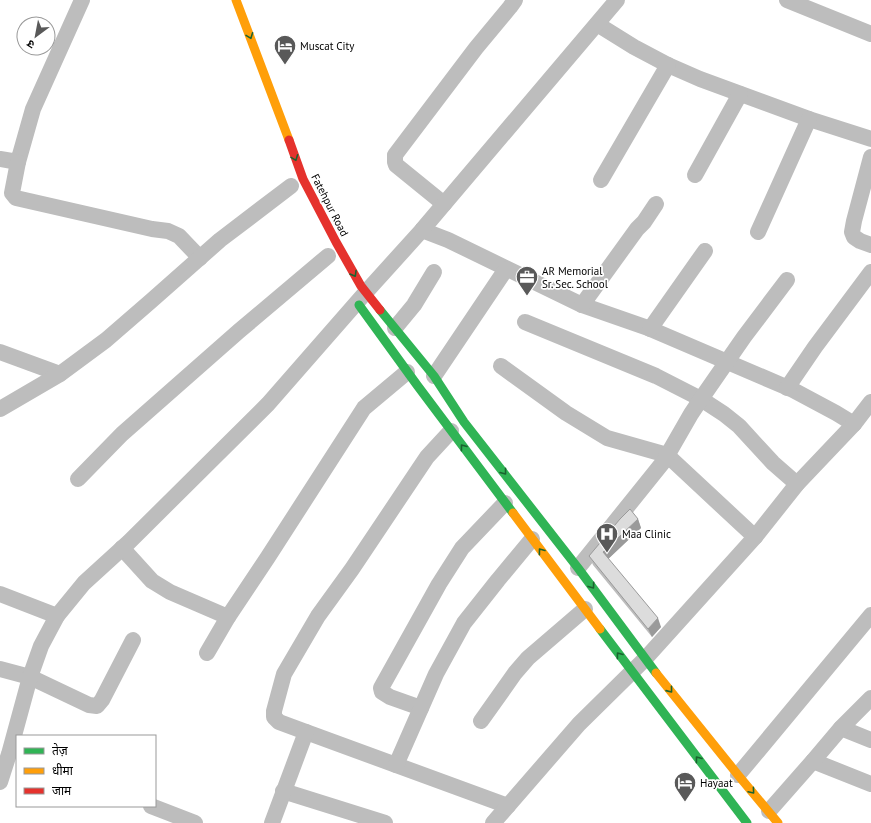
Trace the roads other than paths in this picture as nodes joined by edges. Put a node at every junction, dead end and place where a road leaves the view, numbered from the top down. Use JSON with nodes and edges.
{"nodes":[{"id":1,"x":82,"y":0,"type":"edge"},
{"id":2,"x":236,"y":0,"type":"edge"},
{"id":3,"x":514,"y":0,"type":"edge"},
{"id":4,"x":617,"y":0,"type":"edge"},
{"id":5,"x":787,"y":0,"type":"edge"},
{"id":6,"x":596,"y":24,"type":"junction"},
{"id":7,"x":871,"y":34,"type":"edge"},
{"id":8,"x":668,"y":66,"type":"junction"},
{"id":9,"x":740,"y":94,"type":"junction"},
{"id":10,"x":809,"y":119,"type":"junction"},
{"id":11,"x":871,"y":139,"type":"edge"},
{"id":12,"x":0,"y":158,"type":"edge"},
{"id":13,"x":871,"y":158,"type":"edge"},
{"id":14,"x":18,"y":162,"type":"junction"},
{"id":15,"x":694,"y":175,"type":"dead end"},
{"id":16,"x":601,"y":180,"type":"dead end"},
{"id":17,"x":292,"y":185,"type":"dead end"},
{"id":18,"x":867,"y":187,"type":"edge"},
{"id":19,"x":444,"y":204,"type":"junction"},
{"id":20,"x":656,"y":204,"type":"dead end"},
{"id":21,"x":422,"y":230,"type":"junction"},
{"id":22,"x":758,"y":232,"type":"dead end"},
{"id":23,"x":871,"y":245,"type":"edge"},
{"id":24,"x":705,"y":251,"type":"dead end"},
{"id":25,"x":328,"y":256,"type":"dead end"},
{"id":26,"x":200,"y":258,"type":"junction"},
{"id":27,"x":506,"y":269,"type":"junction"},
{"id":28,"x":434,"y":272,"type":"dead end"},
{"id":29,"x":871,"y":272,"type":"edge"},
{"id":30,"x":787,"y":280,"type":"dead end"},
{"id":31,"x":359,"y":297,"type":"junction"},
{"id":32,"x":582,"y":305,"type":"junction"},
{"id":33,"x":525,"y":322,"type":"dead end"},
{"id":34,"x":395,"y":328,"type":"junction"},
{"id":35,"x":650,"y":329,"type":"junction"},
{"id":36,"x":0,"y":352,"type":"edge"},
{"id":37,"x":726,"y":362,"type":"junction"},
{"id":38,"x":501,"y":366,"type":"dead end"},
{"id":39,"x":407,"y":372,"type":"junction"},
{"id":40,"x":60,"y":374,"type":"junction"},
{"id":41,"x":434,"y":376,"type":"junction"},
{"id":42,"x":787,"y":388,"type":"junction"},
{"id":43,"x":701,"y":399,"type":"junction"},
{"id":44,"x":871,"y":402,"type":"edge"},
{"id":45,"x":0,"y":409,"type":"edge"},
{"id":46,"x":854,"y":424,"type":"junction"},
{"id":47,"x":451,"y":431,"type":"junction"},
{"id":48,"x":667,"y":455,"type":"junction"},
{"id":49,"x":78,"y":479,"type":"dead end"},
{"id":50,"x":798,"y":484,"type":"junction"},
{"id":51,"x":505,"y":503,"type":"junction"},
{"id":52,"x":755,"y":537,"type":"junction"},
{"id":53,"x":532,"y":539,"type":"junction"},
{"id":54,"x":122,"y":548,"type":"junction"},
{"id":55,"x":578,"y":568,"type":"junction"},
{"id":56,"x":0,"y":594,"type":"edge"},
{"id":57,"x":585,"y":609,"type":"junction"},
{"id":58,"x":871,"y":615,"type":"edge"},
{"id":59,"x":57,"y":616,"type":"junction"},
{"id":60,"x":228,"y":617,"type":"junction"},
{"id":61,"x":133,"y":640,"type":"dead end"},
{"id":62,"x":206,"y":653,"type":"dead end"},
{"id":63,"x":645,"y":659,"type":"junction"},
{"id":64,"x":0,"y":669,"type":"edge"},
{"id":65,"x":632,"y":672,"type":"junction"},
{"id":66,"x":30,"y":677,"type":"junction"},
{"id":67,"x":871,"y":698,"type":"edge"},
{"id":68,"x":421,"y":708,"type":"junction"},
{"id":69,"x":481,"y":721,"type":"dead end"},
{"id":70,"x":841,"y":728,"type":"junction"},
{"id":71,"x":306,"y":732,"type":"junction"},
{"id":72,"x":871,"y":740,"type":"edge"},
{"id":73,"x":813,"y":761,"type":"junction"},
{"id":74,"x":3,"y":764,"type":"edge"},
{"id":75,"x":396,"y":765,"type":"junction"},
{"id":76,"x":738,"y":775,"type":"junction"},
{"id":77,"x":0,"y":782,"type":"edge"},
{"id":78,"x":871,"y":784,"type":"edge"},
{"id":79,"x":284,"y":791,"type":"junction"},
{"id":80,"x":508,"y":806,"type":"junction"},
{"id":81,"x":154,"y":807,"type":"edge"},
{"id":82,"x":774,"y":817,"type":"edge"},
{"id":83,"x":195,"y":823,"type":"edge"},
{"id":84,"x":272,"y":823,"type":"edge"},
{"id":85,"x":385,"y":823,"type":"edge"},
{"id":86,"x":493,"y":823,"type":"edge"},
{"id":87,"x":747,"y":823,"type":"edge"}],
"edges":[{"from":1,"to":14,"type":"street"},
{"from":2,"to":31,"type":"street","name":"Fatehpur Road","one_way":true},
{"from":3,"to":19,"type":"street"},
{"from":4,"to":6,"type":"street"},
{"from":5,"to":7,"type":"street"},
{"from":6,"to":8,"type":"street"},
{"from":6,"to":19,"type":"street"},
{"from":8,"to":9,"type":"street"},
{"from":8,"to":16,"type":"street"},
{"from":9,"to":10,"type":"street"},
{"from":9,"to":15,"type":"street"},
{"from":10,"to":11,"type":"street"},
{"from":10,"to":22,"type":"street"},
{"from":12,"to":14,"type":"street"},
{"from":13,"to":18,"type":"street"},
{"from":14,"to":26,"type":"street"},
{"from":17,"to":26,"type":"street"},
{"from":18,"to":23,"type":"street"},
{"from":19,"to":21,"type":"street"},
{"from":20,"to":32,"type":"street"},
{"from":21,"to":27,"type":"street"},
{"from":21,"to":31,"type":"street"},
{"from":24,"to":35,"type":"street"},
{"from":25,"to":49,"type":"street"},
{"from":26,"to":40,"type":"street"},
{"from":27,"to":32,"type":"street"},
{"from":27,"to":41,"type":"street"},
{"from":28,"to":34,"type":"street"},
{"from":29,"to":42,"type":"street"},
{"from":30,"to":37,"type":"street"},
{"from":31,"to":34,"type":"street","name":"Fatehpur Road"},
{"from":31,"to":39,"type":"street"},
{"from":31,"to":54,"type":"street"},
{"from":32,"to":35,"type":"street"},
{"from":33,"to":43,"type":"street"},
{"from":34,"to":41,"type":"street","name":"Fatehpur Road"},
{"from":35,"to":37,"type":"street"},
{"from":36,"to":40,"type":"street"},
{"from":37,"to":42,"type":"street"},
{"from":37,"to":43,"type":"street"},
{"from":38,"to":48,"type":"street"},
{"from":39,"to":47,"type":"street"},
{"from":39,"to":60,"type":"street"},
{"from":40,"to":45,"type":"street"},
{"from":41,"to":55,"type":"street","name":"Fatehpur Road","one_way":true},
{"from":42,"to":46,"type":"street"},
{"from":43,"to":48,"type":"street"},
{"from":43,"to":50,"type":"street"},
{"from":44,"to":46,"type":"street"},
{"from":46,"to":50,"type":"street"},
{"from":51,"to":47,"type":"street","one_way":true},
{"from":47,"to":71,"type":"street"},
{"from":48,"to":52,"type":"street"},
{"from":48,"to":55,"type":"street"},
{"from":50,"to":52,"type":"street"},
{"from":51,"to":53,"type":"street"},
{"from":51,"to":68,"type":"street"},
{"from":52,"to":63,"type":"street"},
{"from":57,"to":53,"type":"street","one_way":true},
{"from":53,"to":68,"type":"street"},
{"from":54,"to":59,"type":"street"},
{"from":54,"to":60,"type":"street"},
{"from":55,"to":63,"type":"street","name":"Fatehpur Road","one_way":true},
{"from":56,"to":59,"type":"street"},
{"from":65,"to":57,"type":"street","one_way":true},
{"from":57,"to":69,"type":"street"},
{"from":58,"to":76,"type":"street"},
{"from":59,"to":66,"type":"street"},
{"from":60,"to":62,"type":"street"},
{"from":61,"to":66,"type":"street"},
{"from":63,"to":65,"type":"street"},
{"from":63,"to":76,"type":"street","name":"Fatehpur Road","one_way":true},
{"from":64,"to":66,"type":"street"},
{"from":65,"to":80,"type":"street"},
{"from":87,"to":65,"type":"street","one_way":true},
{"from":66,"to":74,"type":"street"},
{"from":67,"to":70,"type":"street"},
{"from":68,"to":75,"type":"street"},
{"from":70,"to":72,"type":"street"},
{"from":70,"to":73,"type":"street"},
{"from":71,"to":75,"type":"street"},
{"from":71,"to":79,"type":"street"},
{"from":73,"to":78,"type":"street"},
{"from":73,"to":82,"type":"street"},
{"from":74,"to":77,"type":"street"},
{"from":75,"to":80,"type":"street"},
{"from":76,"to":82,"type":"street","name":"Fatehpur Road","one_way":true},
{"from":79,"to":84,"type":"street"},
{"from":79,"to":85,"type":"street"},
{"from":80,"to":86,"type":"street"},
{"from":81,"to":83,"type":"street"}]}
